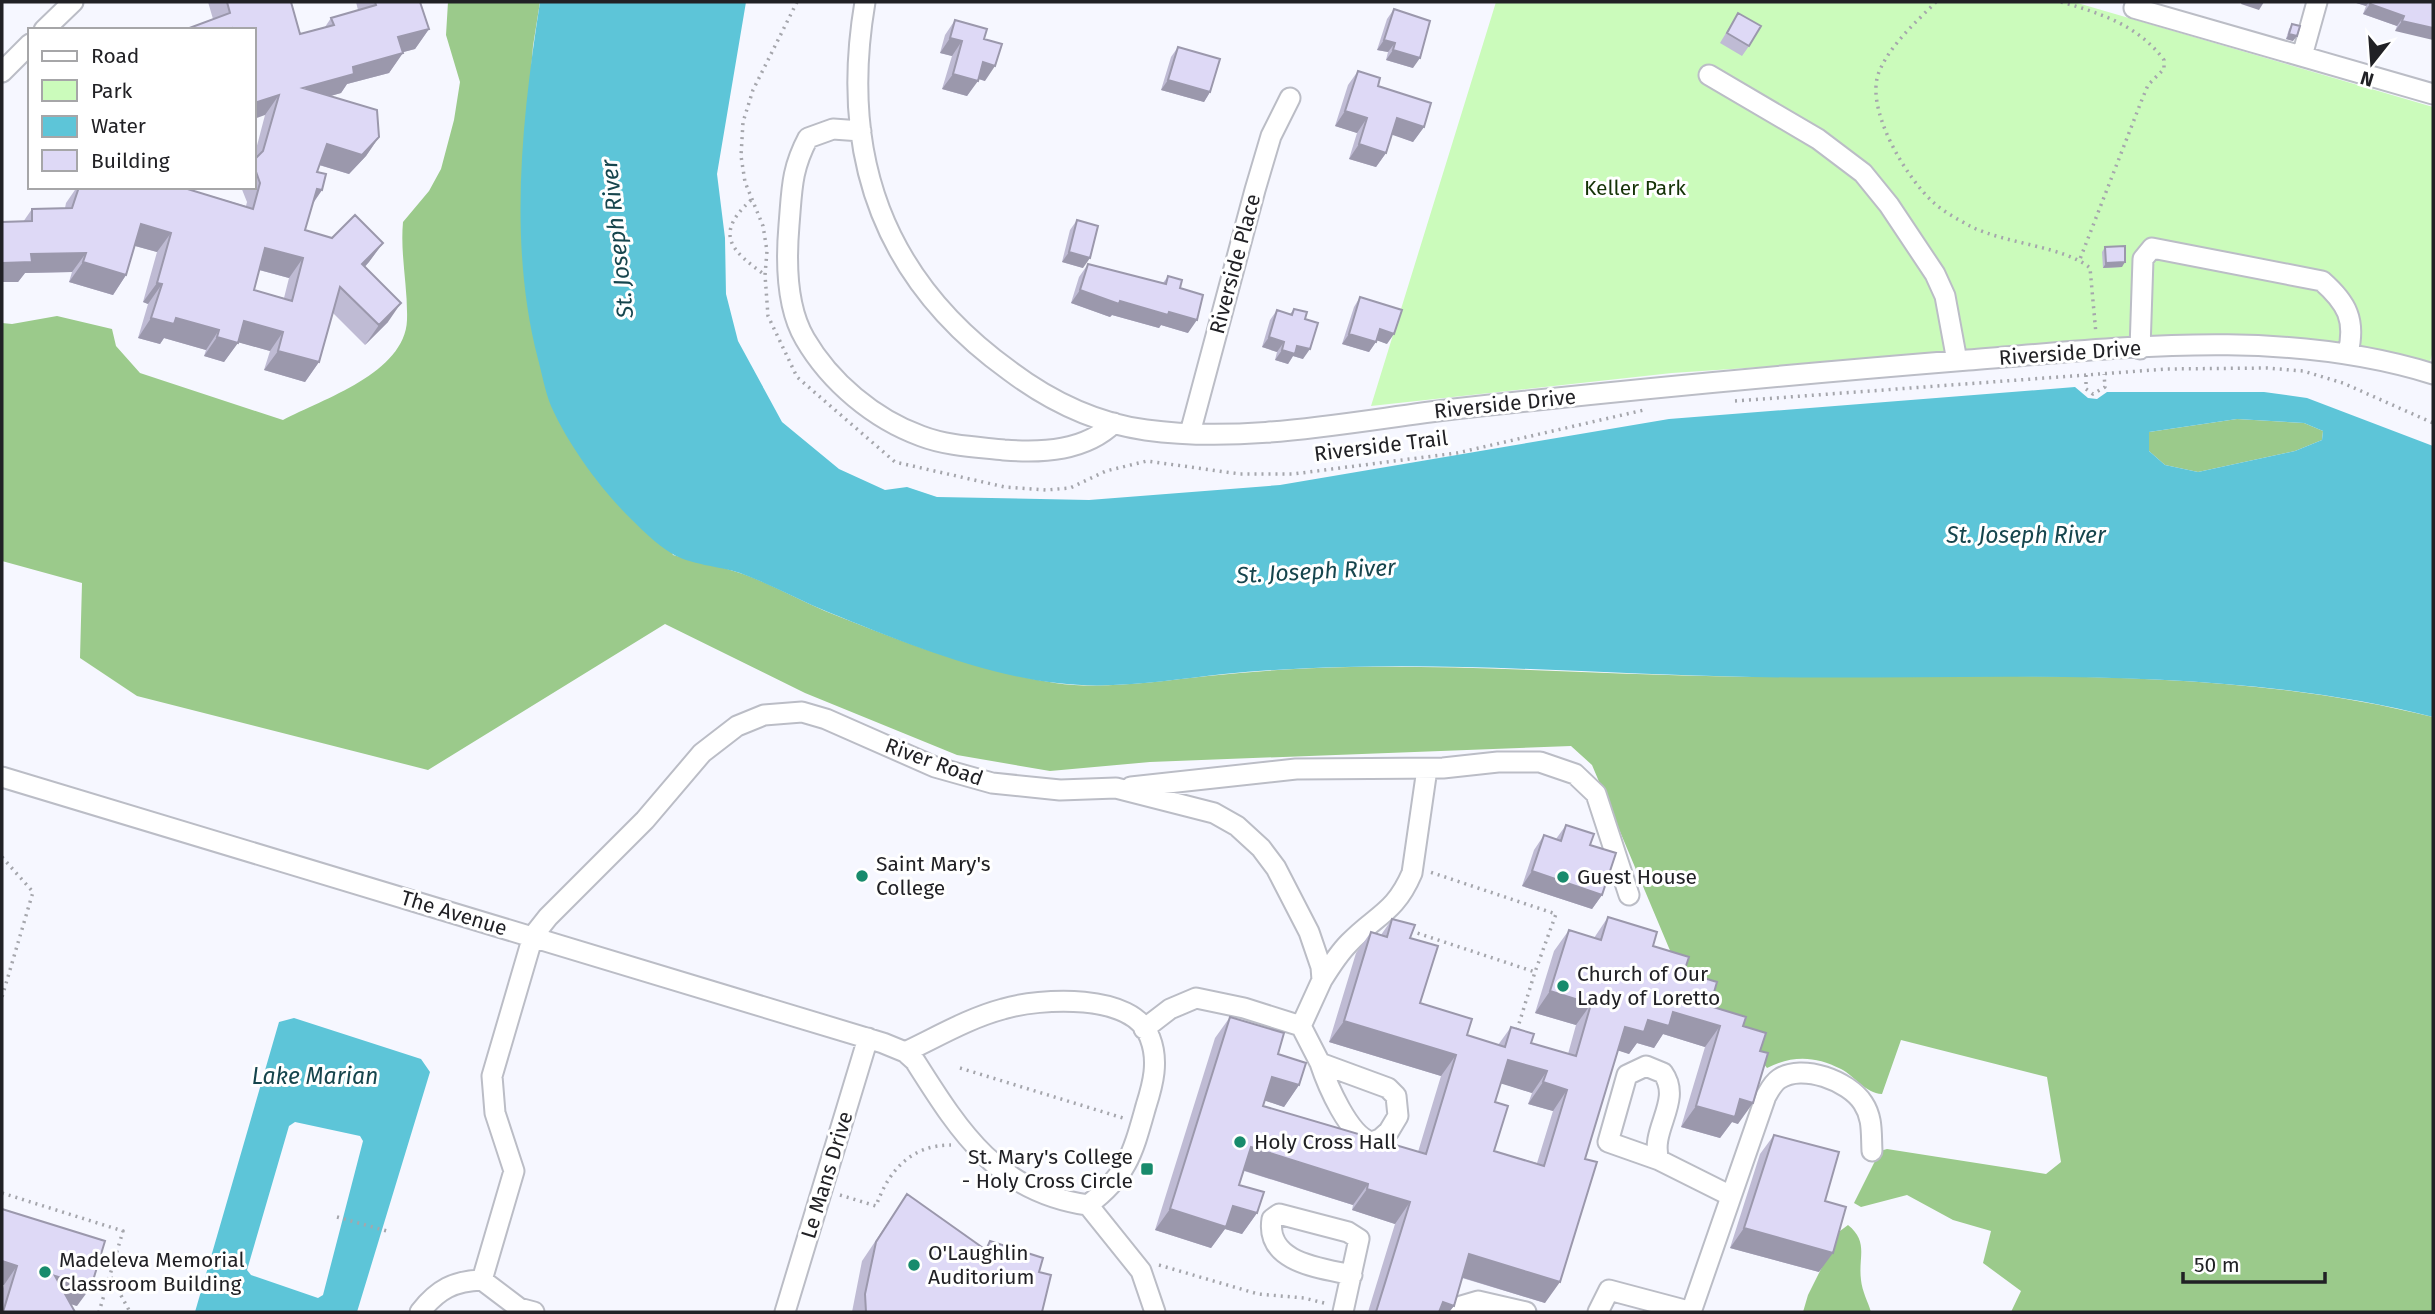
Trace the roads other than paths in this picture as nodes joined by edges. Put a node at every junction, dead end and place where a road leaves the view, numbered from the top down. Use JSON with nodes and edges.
{"nodes":[{"id":1,"x":73,"y":2,"type":"edge"},
{"id":2,"x":865,"y":2,"type":"edge"},
{"id":3,"x":2317,"y":2,"type":"edge"},
{"id":4,"x":2135,"y":5,"type":"edge"},
{"id":5,"x":46,"y":28,"type":"edge"},
{"id":6,"x":28,"y":46,"type":"edge"},
{"id":7,"x":2302,"y":56,"type":"junction"},
{"id":8,"x":2,"y":72,"type":"edge"},
{"id":9,"x":1709,"y":75,"type":"dead end"},
{"id":10,"x":2433,"y":94,"type":"edge"},
{"id":11,"x":1290,"y":98,"type":"dead end"},
{"id":12,"x":861,"y":131,"type":"junction"},
{"id":13,"x":2140,"y":348,"type":"junction"},
{"id":14,"x":2348,"y":354,"type":"junction"},
{"id":15,"x":1957,"y":361,"type":"junction"},
{"id":16,"x":2433,"y":374,"type":"edge"},
{"id":17,"x":1114,"y":423,"type":"junction"},
{"id":18,"x":1190,"y":433,"type":"junction"},
{"id":19,"x":1427,"y":769,"type":"junction"},
{"id":20,"x":2,"y":777,"type":"edge"},
{"id":21,"x":1115,"y":788,"type":"junction"},
{"id":22,"x":1629,"y":895,"type":"dead end"},
{"id":23,"x":533,"y":936,"type":"junction"},
{"id":24,"x":1322,"y":980,"type":"junction"},
{"id":25,"x":1301,"y":1026,"type":"junction"},
{"id":26,"x":1144,"y":1029,"type":"junction"},
{"id":27,"x":868,"y":1038,"type":"junction"},
{"id":28,"x":905,"y":1052,"type":"junction"},
{"id":29,"x":1320,"y":1063,"type":"dead end"},
{"id":30,"x":1872,"y":1151,"type":"dead end"},
{"id":31,"x":1659,"y":1160,"type":"junction"},
{"id":32,"x":1731,"y":1196,"type":"junction"},
{"id":33,"x":1088,"y":1205,"type":"junction"},
{"id":34,"x":1352,"y":1275,"type":"dead end"},
{"id":35,"x":482,"y":1280,"type":"junction"},
{"id":36,"x":1658,"y":1308,"type":"edge"},
{"id":37,"x":1343,"y":1310,"type":"edge"},
{"id":38,"x":420,"y":1312,"type":"edge"},
{"id":39,"x":529,"y":1312,"type":"edge"},
{"id":40,"x":785,"y":1312,"type":"edge"},
{"id":41,"x":1155,"y":1312,"type":"edge"},
{"id":42,"x":1458,"y":1312,"type":"edge"},
{"id":43,"x":1526,"y":1312,"type":"edge"},
{"id":44,"x":1598,"y":1312,"type":"edge"},
{"id":45,"x":1692,"y":1312,"type":"edge"}],
"edges":[{"from":1,"to":5,"type":"street"},
{"from":2,"to":12,"type":"street","name":"Riverside Drive"},
{"from":3,"to":7,"type":"street"},
{"from":4,"to":7,"type":"street"},
{"from":6,"to":8,"type":"street"},
{"from":7,"to":10,"type":"street"},
{"from":9,"to":15,"type":"street"},
{"from":11,"to":18,"type":"street","name":"Riverside Place"},
{"from":12,"to":17,"type":"street","name":"Riverside Drive"},
{"from":12,"to":17,"type":"street"},
{"from":13,"to":14,"type":"street","name":"Riverside Drive"},
{"from":13,"to":14,"type":"street"},
{"from":13,"to":15,"type":"street","name":"Riverside Drive"},
{"from":14,"to":16,"type":"street","name":"Riverside Drive"},
{"from":15,"to":18,"type":"street","name":"Riverside Drive"},
{"from":17,"to":18,"type":"street","name":"Riverside Drive"},
{"from":19,"to":21,"type":"street"},
{"from":19,"to":22,"type":"street"},
{"from":19,"to":24,"type":"street"},
{"from":20,"to":23,"type":"street","name":"The Avenue"},
{"from":21,"to":23,"type":"street","name":"River Road"},
{"from":21,"to":24,"type":"street","name":"River Road"},
{"from":23,"to":27,"type":"street","name":"The Avenue"},
{"from":23,"to":35,"type":"street"},
{"from":24,"to":25,"type":"street"},
{"from":25,"to":26,"type":"street"},
{"from":25,"to":29,"type":"street"},
{"from":26,"to":28,"type":"street"},
{"from":26,"to":33,"type":"street"},
{"from":27,"to":28,"type":"street","name":"The Avenue"},
{"from":27,"to":40,"type":"street","name":"Le Mans Drive"},
{"from":28,"to":33,"type":"street"},
{"from":30,"to":32,"type":"street"},
{"from":31,"to":31,"type":"street"},
{"from":31,"to":32,"type":"street"},
{"from":32,"to":45,"type":"street"},
{"from":33,"to":41,"type":"street"},
{"from":34,"to":37,"type":"street"},
{"from":35,"to":38,"type":"street"},
{"from":35,"to":39,"type":"street"},
{"from":36,"to":44,"type":"street"},
{"from":36,"to":45,"type":"street"},
{"from":42,"to":43,"type":"street"}]}
